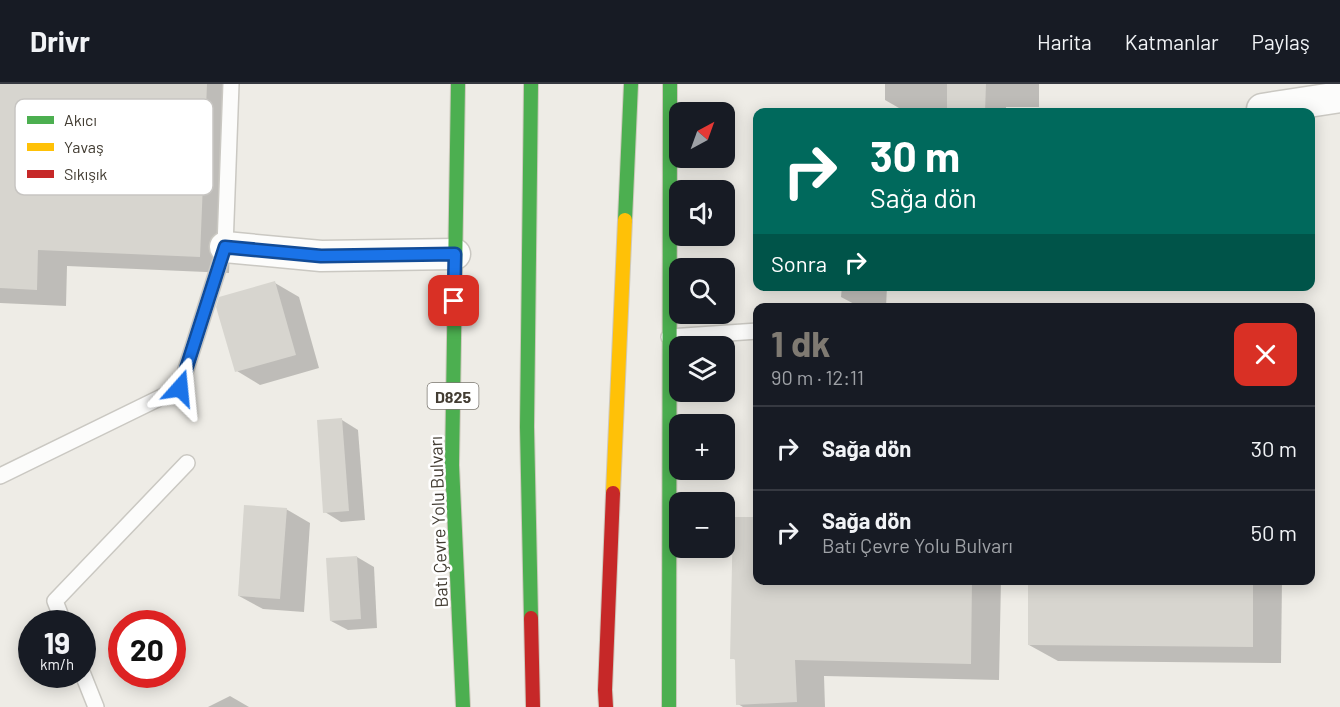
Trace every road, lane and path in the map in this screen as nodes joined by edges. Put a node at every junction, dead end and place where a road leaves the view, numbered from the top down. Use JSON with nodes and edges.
{"nodes":[{"id":1,"x":231,"y":84,"type":"edge"},
{"id":2,"x":458,"y":84,"type":"edge"},
{"id":3,"x":531,"y":84,"type":"edge"},
{"id":4,"x":631,"y":84,"type":"edge"},
{"id":5,"x":670,"y":84,"type":"edge"},
{"id":6,"x":1340,"y":97,"type":"edge"},
{"id":7,"x":1268,"y":108,"type":"edge"},
{"id":8,"x":225,"y":247,"type":"junction"},
{"id":9,"x":455,"y":254,"type":"junction"},
{"id":10,"x":753,"y":332,"type":"edge"},
{"id":11,"x":669,"y":336,"type":"edge"},
{"id":12,"x":687,"y":336,"type":"edge"},
{"id":13,"x":669,"y":402,"type":"edge"},
{"id":14,"x":187,"y":463,"type":"dead end"},
{"id":15,"x":0,"y":476,"type":"edge"},
{"id":16,"x":59,"y":610,"type":"edge"},
{"id":17,"x":88,"y":688,"type":"edge"},
{"id":18,"x":96,"y":707,"type":"edge"},
{"id":19,"x":463,"y":707,"type":"edge"},
{"id":20,"x":533,"y":707,"type":"edge"},
{"id":21,"x":606,"y":707,"type":"edge"},
{"id":22,"x":669,"y":707,"type":"edge"}],
"edges":[{"from":1,"to":8,"type":"lane"},
{"from":2,"to":9,"type":"main road","name":"Batı Çevre Yolu Bulvarı","number":"D825"},
{"from":3,"to":20,"type":"main road"},
{"from":4,"to":21,"type":"main road"},
{"from":5,"to":11,"type":"main road"},
{"from":6,"to":7,"type":"street"},
{"from":8,"to":9,"type":"street"},
{"from":8,"to":15,"type":"lane"},
{"from":9,"to":19,"type":"main road","name":"Batı Çevre Yolu Bulvarı","number":"D825"},
{"from":10,"to":12,"type":"lane"},
{"from":13,"to":22,"type":"main road"},
{"from":14,"to":16,"type":"lane"},
{"from":17,"to":18,"type":"lane"}]}
